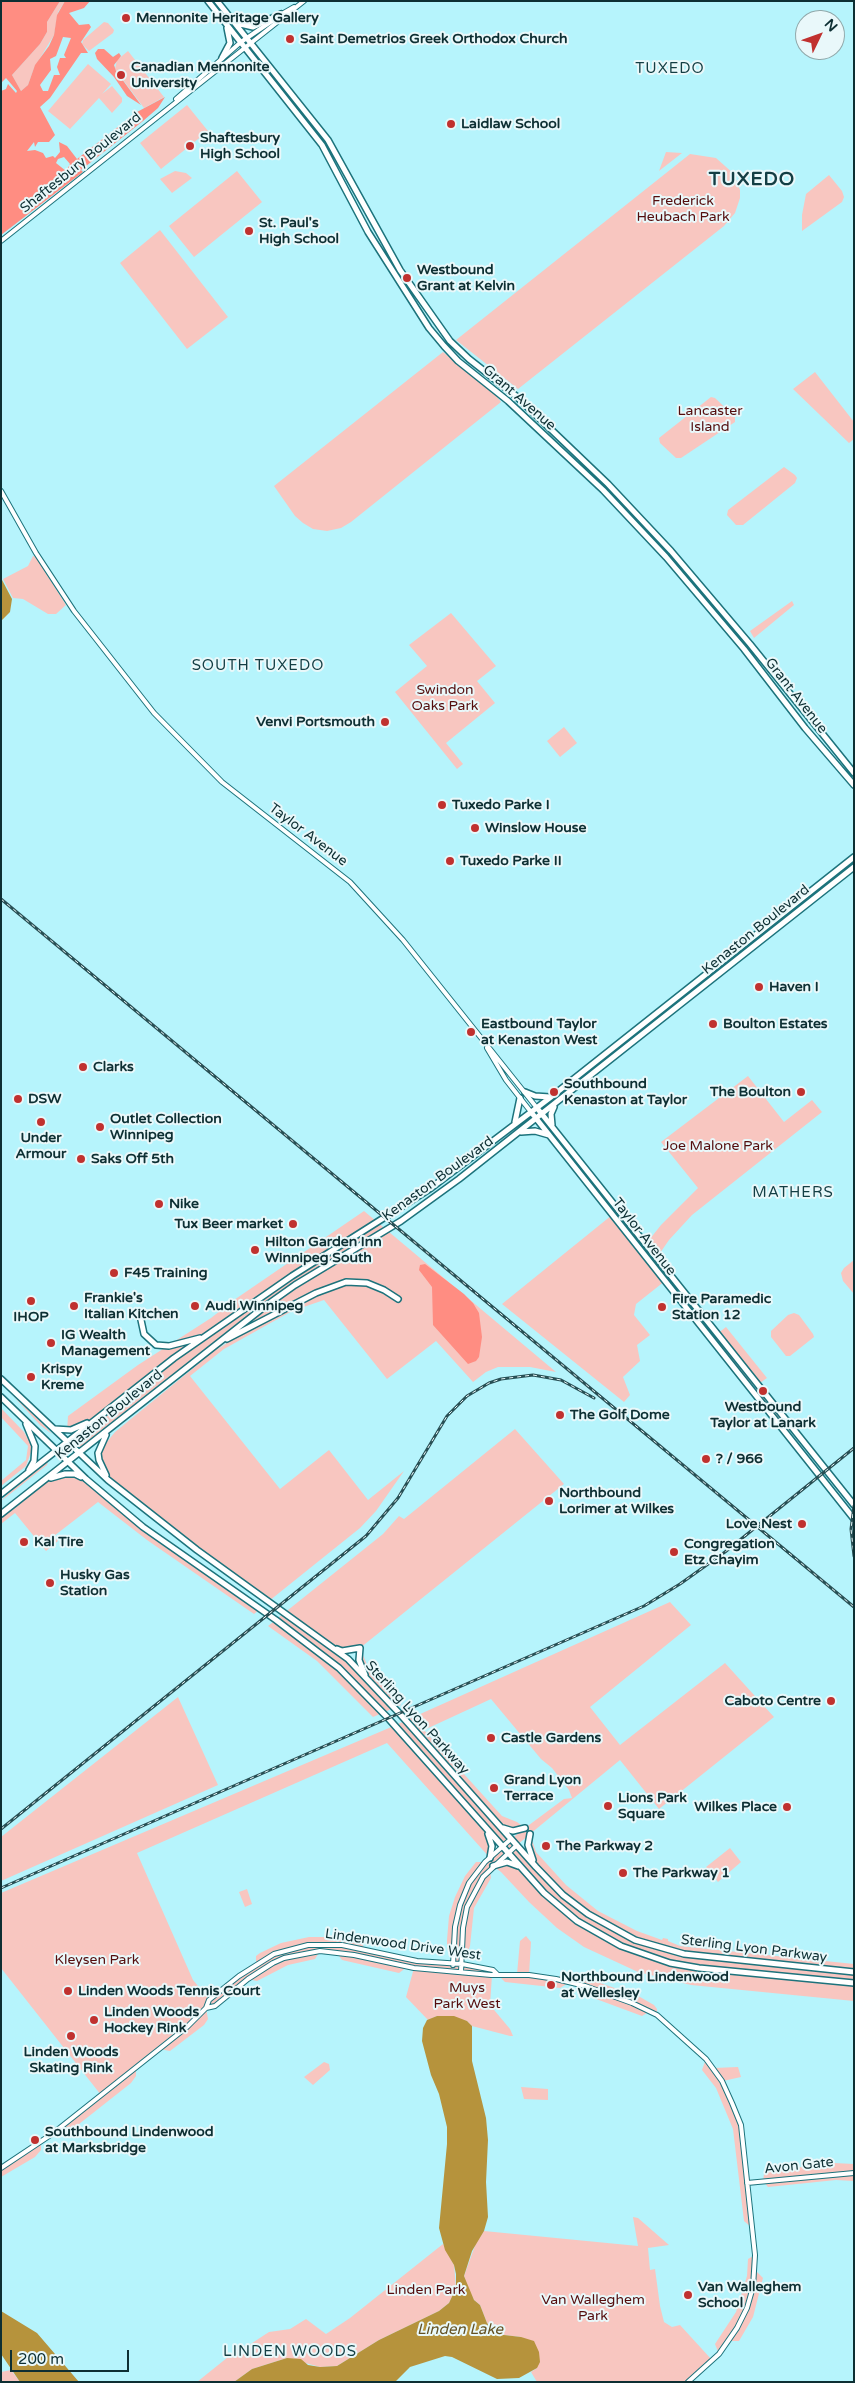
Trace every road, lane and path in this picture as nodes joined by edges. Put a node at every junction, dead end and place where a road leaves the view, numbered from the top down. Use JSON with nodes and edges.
{"nodes":[{"id":1,"x":208,"y":1,"type":"edge"},
{"id":2,"x":218,"y":1,"type":"edge"},
{"id":3,"x":304,"y":2,"type":"edge"},
{"id":4,"x":281,"y":14,"type":"junction"},
{"id":5,"x":235,"y":23,"type":"junction"},
{"id":6,"x":226,"y":25,"type":"junction"},
{"id":7,"x":247,"y":39,"type":"junction"},
{"id":8,"x":241,"y":42,"type":"junction"},
{"id":9,"x":252,"y":44,"type":"junction"},
{"id":10,"x":245,"y":49,"type":"junction"},
{"id":11,"x":222,"y":58,"type":"junction"},
{"id":12,"x":174,"y":103,"type":"junction"},
{"id":13,"x":1,"y":241,"type":"edge"},
{"id":14,"x":1,"y":491,"type":"edge"},
{"id":15,"x":854,"y":773,"type":"edge"},
{"id":16,"x":854,"y":785,"type":"edge"},
{"id":17,"x":854,"y":857,"type":"edge"},
{"id":18,"x":854,"y":866,"type":"edge"},
{"id":19,"x":480,"y":1035,"type":"junction"},
{"id":20,"x":525,"y":1092,"type":"junction"},
{"id":21,"x":551,"y":1097,"type":"junction"},
{"id":22,"x":520,"y":1098,"type":"junction"},
{"id":23,"x":556,"y":1104,"type":"junction"},
{"id":24,"x":537,"y":1108,"type":"junction"},
{"id":25,"x":531,"y":1112,"type":"junction"},
{"id":26,"x":542,"y":1115,"type":"junction"},
{"id":27,"x":536,"y":1119,"type":"junction"},
{"id":28,"x":515,"y":1123,"type":"junction"},
{"id":29,"x":552,"y":1127,"type":"junction"},
{"id":30,"x":520,"y":1132,"type":"junction"},
{"id":31,"x":549,"y":1135,"type":"junction"},
{"id":32,"x":398,"y":1299,"type":"dead end"},
{"id":33,"x":143,"y":1315,"type":"dead end"},
{"id":34,"x":205,"y":1336,"type":"junction"},
{"id":35,"x":207,"y":1351,"type":"junction"},
{"id":36,"x":1,"y":1379,"type":"edge"},
{"id":37,"x":1,"y":1398,"type":"edge"},
{"id":38,"x":23,"y":1419,"type":"junction"},
{"id":39,"x":95,"y":1420,"type":"junction"},
{"id":40,"x":54,"y":1429,"type":"junction"},
{"id":41,"x":110,"y":1429,"type":"junction"},
{"id":42,"x":66,"y":1442,"type":"junction"},
{"id":43,"x":56,"y":1450,"type":"junction"},
{"id":44,"x":79,"y":1454,"type":"junction"},
{"id":45,"x":68,"y":1462,"type":"junction"},
{"id":46,"x":28,"y":1472,"type":"junction"},
{"id":47,"x":86,"y":1479,"type":"junction"},
{"id":48,"x":46,"y":1480,"type":"junction"},
{"id":49,"x":108,"y":1480,"type":"junction"},
{"id":50,"x":1,"y":1494,"type":"edge"},
{"id":51,"x":854,"y":1505,"type":"edge"},
{"id":52,"x":1,"y":1514,"type":"edge"},
{"id":53,"x":854,"y":1519,"type":"edge"},
{"id":54,"x":336,"y":1649,"type":"junction"},
{"id":55,"x":368,"y":1680,"type":"junction"},
{"id":56,"x":500,"y":1827,"type":"junction"},
{"id":57,"x":524,"y":1828,"type":"dead end"},
{"id":58,"x":486,"y":1829,"type":"junction"},
{"id":59,"x":530,"y":1834,"type":"dead end"},
{"id":60,"x":511,"y":1839,"type":"junction"},
{"id":61,"x":517,"y":1845,"type":"junction"},
{"id":62,"x":502,"y":1847,"type":"junction"},
{"id":63,"x":508,"y":1852,"type":"junction"},
{"id":64,"x":490,"y":1858,"type":"junction"},
{"id":65,"x":493,"y":1866,"type":"junction"},
{"id":66,"x":536,"y":1867,"type":"junction"},
{"id":67,"x":523,"y":1870,"type":"junction"},
{"id":68,"x":453,"y":1964,"type":"junction"},
{"id":69,"x":462,"y":1964,"type":"junction"},
{"id":70,"x":452,"y":1971,"type":"junction"},
{"id":71,"x":461,"y":1972,"type":"junction"},
{"id":72,"x":854,"y":1972,"type":"edge"},
{"id":73,"x":497,"y":1974,"type":"junction"},
{"id":74,"x":854,"y":1984,"type":"edge"},
{"id":75,"x":206,"y":2008,"type":"junction"},
{"id":76,"x":1,"y":2168,"type":"edge"},
{"id":77,"x":854,"y":2173,"type":"edge"},
{"id":78,"x":747,"y":2183,"type":"junction"},
{"id":79,"x":688,"y":2382,"type":"edge"}],
"edges":[{"from":1,"to":6,"type":"main road","name":"Grant Avenue"},
{"from":2,"to":5,"type":"main road","name":"Grant Avenue"},
{"from":3,"to":4,"type":"street","name":"Shaftesbury Boulevard"},
{"from":3,"to":9,"type":"street","name":"Shaftesbury Boulevard"},
{"from":4,"to":5,"type":"main road"},
{"from":4,"to":7,"type":"street","name":"Shaftesbury Boulevard"},
{"from":5,"to":7,"type":"main road","name":"Grant Avenue"},
{"from":6,"to":8,"type":"main road","name":"Grant Avenue"},
{"from":6,"to":11,"type":"main road"},
{"from":7,"to":8,"type":"street","name":"Shaftesbury Boulevard"},
{"from":7,"to":9,"type":"main road","name":"Grant Avenue"},
{"from":8,"to":10,"type":"main road","name":"Grant Avenue"},
{"from":8,"to":11,"type":"street","name":"Shaftesbury Boulevard"},
{"from":9,"to":10,"type":"street","name":"Shaftesbury Boulevard"},
{"from":9,"to":15,"type":"main road","name":"Grant Avenue"},
{"from":10,"to":12,"type":"street","name":"Shaftesbury Boulevard"},
{"from":10,"to":16,"type":"main road","name":"Grant Avenue"},
{"from":11,"to":12,"type":"street","name":"Shaftesbury Boulevard"},
{"from":12,"to":13,"type":"street","name":"Shaftesbury Boulevard"},
{"from":14,"to":19,"type":"street","name":"Taylor Avenue"},
{"from":17,"to":21,"type":"main road","name":"Kenaston Boulevard"},
{"from":18,"to":23,"type":"main road","name":"Kenaston Boulevard"},
{"from":19,"to":20,"type":"street","name":"Taylor Avenue"},
{"from":19,"to":22,"type":"street","name":"Taylor Avenue"},
{"from":20,"to":21,"type":"main road"},
{"from":20,"to":24,"type":"street","name":"Taylor Avenue"},
{"from":21,"to":24,"type":"main road","name":"Kenaston Boulevard"},
{"from":22,"to":25,"type":"street","name":"Taylor Avenue"},
{"from":22,"to":28,"type":"main road"},
{"from":23,"to":26,"type":"main road","name":"Kenaston Boulevard"},
{"from":23,"to":29,"type":"main road"},
{"from":24,"to":25,"type":"main road","name":"Kenaston Boulevard"},
{"from":24,"to":26,"type":"main road","name":"Taylor Avenue"},
{"from":25,"to":27,"type":"main road","name":"Taylor Avenue"},
{"from":25,"to":28,"type":"main road","name":"Kenaston Boulevard"},
{"from":26,"to":27,"type":"main road","name":"Kenaston Boulevard"},
{"from":26,"to":29,"type":"main road","name":"Taylor Avenue"},
{"from":27,"to":30,"type":"main road","name":"Kenaston Boulevard"},
{"from":27,"to":31,"type":"main road","name":"Taylor Avenue"},
{"from":28,"to":34,"type":"main road","name":"Kenaston Boulevard"},
{"from":29,"to":51,"type":"main road","name":"Taylor Avenue"},
{"from":30,"to":31,"type":"main road"},
{"from":30,"to":35,"type":"main road","name":"Kenaston Boulevard"},
{"from":31,"to":53,"type":"main road","name":"Taylor Avenue"},
{"from":32,"to":35,"type":"main road"},
{"from":33,"to":34,"type":"main road"},
{"from":34,"to":39,"type":"main road","name":"Kenaston Boulevard"},
{"from":35,"to":41,"type":"main road","name":"Kenaston Boulevard"},
{"from":36,"to":40,"type":"main road","name":"Sterling Lyon Parkway"},
{"from":37,"to":38,"type":"main road","name":"Sterling Lyon Parkway"},
{"from":38,"to":43,"type":"main road","name":"Sterling Lyon Parkway"},
{"from":38,"to":46,"type":"main road"},
{"from":39,"to":40,"type":"main road"},
{"from":39,"to":42,"type":"main road","name":"Kenaston Boulevard"},
{"from":40,"to":42,"type":"main road","name":"Sterling Lyon Parkway"},
{"from":41,"to":44,"type":"main road","name":"Kenaston Boulevard"},
{"from":41,"to":49,"type":"main road"},
{"from":42,"to":43,"type":"main road","name":"Kenaston Boulevard"},
{"from":42,"to":44,"type":"main road","name":"Sterling Lyon Parkway"},
{"from":43,"to":45,"type":"main road","name":"Sterling Lyon Parkway"},
{"from":43,"to":46,"type":"main road","name":"Kenaston Boulevard"},
{"from":44,"to":45,"type":"main road","name":"Kenaston Boulevard"},
{"from":44,"to":49,"type":"main road","name":"Sterling Lyon Parkway"},
{"from":45,"to":47,"type":"main road","name":"Sterling Lyon Parkway"},
{"from":45,"to":48,"type":"main road","name":"Kenaston Boulevard"},
{"from":46,"to":50,"type":"main road","name":"Kenaston Boulevard"},
{"from":47,"to":48,"type":"main road"},
{"from":47,"to":58,"type":"main road","name":"Sterling Lyon Parkway"},
{"from":48,"to":52,"type":"main road","name":"Kenaston Boulevard"},
{"from":49,"to":54,"type":"main road","name":"Sterling Lyon Parkway"},
{"from":54,"to":55,"type":"main road","name":"Sterling Lyon Parkway"},
{"from":54,"to":55,"type":"main road"},
{"from":55,"to":56,"type":"main road","name":"Sterling Lyon Parkway"},
{"from":56,"to":57,"type":"main road"},
{"from":56,"to":60,"type":"main road","name":"Sterling Lyon Parkway"},
{"from":58,"to":62,"type":"main road","name":"Sterling Lyon Parkway"},
{"from":58,"to":64,"type":"main road"},
{"from":59,"to":66,"type":"main road"},
{"from":60,"to":61,"type":"main road","name":"Sterling Lyon Parkway"},
{"from":60,"to":62,"type":"street"},
{"from":61,"to":63,"type":"street"},
{"from":61,"to":66,"type":"main road","name":"Sterling Lyon Parkway"},
{"from":62,"to":63,"type":"main road","name":"Sterling Lyon Parkway"},
{"from":62,"to":64,"type":"street"},
{"from":63,"to":65,"type":"street"},
{"from":63,"to":67,"type":"main road","name":"Sterling Lyon Parkway"},
{"from":64,"to":68,"type":"street"},
{"from":65,"to":67,"type":"main road"},
{"from":65,"to":69,"type":"street"},
{"from":66,"to":72,"type":"main road","name":"Sterling Lyon Parkway"},
{"from":67,"to":74,"type":"main road","name":"Sterling Lyon Parkway"},
{"from":68,"to":69,"type":"street","name":"Lindenwood Drive West"},
{"from":68,"to":70,"type":"street"},
{"from":68,"to":75,"type":"street","name":"Lindenwood Drive West"},
{"from":69,"to":71,"type":"street"},
{"from":69,"to":73,"type":"street","name":"Lindenwood Drive West"},
{"from":70,"to":71,"type":"street","name":"Lindenwood Drive West"},
{"from":70,"to":75,"type":"street","name":"Lindenwood Drive West"},
{"from":71,"to":73,"type":"street","name":"Lindenwood Drive West"},
{"from":73,"to":78,"type":"street","name":"Lindenwood Drive West"},
{"from":75,"to":76,"type":"street","name":"Lindenwood Drive West"},
{"from":77,"to":78,"type":"street","name":"Avon Gate"},
{"from":78,"to":79,"type":"street","name":"Lindenwood Drive West"}]}
